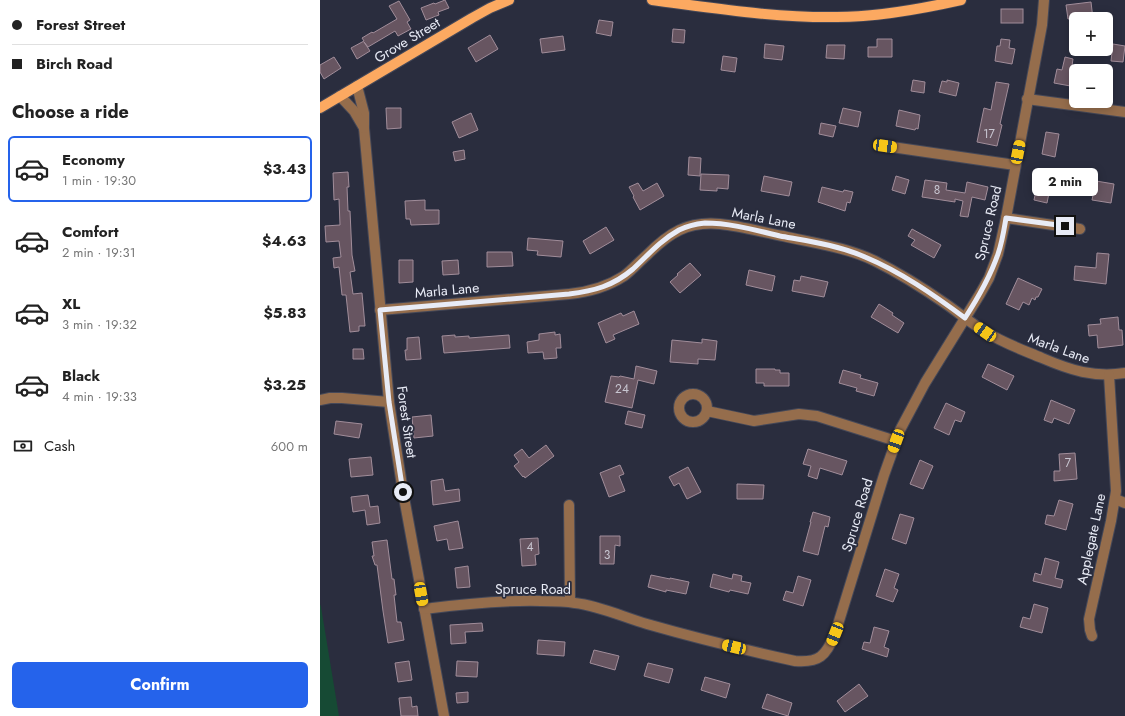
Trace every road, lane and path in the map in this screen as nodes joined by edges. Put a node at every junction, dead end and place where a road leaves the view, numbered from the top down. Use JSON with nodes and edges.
{"nodes":[{"id":1,"x":509,"y":0,"type":"edge"},
{"id":2,"x":652,"y":0,"type":"edge"},
{"id":3,"x":961,"y":0,"type":"edge"},
{"id":4,"x":1044,"y":0,"type":"edge"},
{"id":5,"x":357,"y":86,"type":"junction"},
{"id":6,"x":340,"y":96,"type":"junction"},
{"id":7,"x":1027,"y":99,"type":"junction"},
{"id":8,"x":320,"y":108,"type":"edge"},
{"id":9,"x":1125,"y":112,"type":"edge"},
{"id":10,"x":364,"y":128,"type":"junction"},
{"id":11,"x":885,"y":146,"type":"dead end"},
{"id":12,"x":1015,"y":165,"type":"junction"},
{"id":13,"x":1006,"y":218,"type":"junction"},
{"id":14,"x":1080,"y":228,"type":"dead end"},
{"id":15,"x":380,"y":310,"type":"junction"},
{"id":16,"x":965,"y":318,"type":"junction"},
{"id":17,"x":1125,"y":374,"type":"edge"},
{"id":18,"x":1109,"y":375,"type":"junction"},
{"id":19,"x":320,"y":400,"type":"edge"},
{"id":20,"x":389,"y":402,"type":"junction"},
{"id":21,"x":707,"y":411,"type":"dead end"},
{"id":22,"x":896,"y":441,"type":"junction"},
{"id":23,"x":1115,"y":499,"type":"junction"},
{"id":24,"x":1125,"y":503,"type":"edge"},
{"id":25,"x":569,"y":505,"type":"dead end"},
{"id":26,"x":570,"y":602,"type":"junction"},
{"id":27,"x":424,"y":609,"type":"junction"},
{"id":28,"x":1092,"y":636,"type":"dead end"},
{"id":29,"x":444,"y":716,"type":"edge"}],
"edges":[{"from":1,"to":5,"type":"main road","name":"Grove Street"},
{"from":2,"to":3,"type":"main road"},
{"from":4,"to":7,"type":"street","name":"Spruce Road"},
{"from":5,"to":6,"type":"main road","name":"Grove Street"},
{"from":5,"to":10,"type":"street","name":"Forest Street"},
{"from":6,"to":8,"type":"main road","name":"Grove Street"},
{"from":6,"to":10,"type":"street","name":"Forest Street"},
{"from":7,"to":9,"type":"street"},
{"from":7,"to":12,"type":"street","name":"Spruce Road"},
{"from":10,"to":15,"type":"street","name":"Forest Street"},
{"from":11,"to":12,"type":"street"},
{"from":12,"to":13,"type":"street","name":"Spruce Road"},
{"from":13,"to":14,"type":"street"},
{"from":13,"to":16,"type":"street","name":"Spruce Road"},
{"from":15,"to":16,"type":"street","name":"Marla Lane"},
{"from":15,"to":20,"type":"street","name":"Forest Street"},
{"from":16,"to":18,"type":"street","name":"Marla Lane"},
{"from":16,"to":22,"type":"street","name":"Spruce Road"},
{"from":17,"to":18,"type":"street","name":"Marla Lane"},
{"from":18,"to":23,"type":"street","name":"Applegate Lane"},
{"from":19,"to":20,"type":"street"},
{"from":20,"to":27,"type":"street","name":"Forest Street"},
{"from":21,"to":22,"type":"street"},
{"from":22,"to":26,"type":"street","name":"Spruce Road"},
{"from":23,"to":24,"type":"street"},
{"from":23,"to":28,"type":"street","name":"Applegate Lane"},
{"from":25,"to":26,"type":"street"},
{"from":26,"to":27,"type":"street","name":"Spruce Road"},
{"from":27,"to":29,"type":"street","name":"Forest Street"}]}
